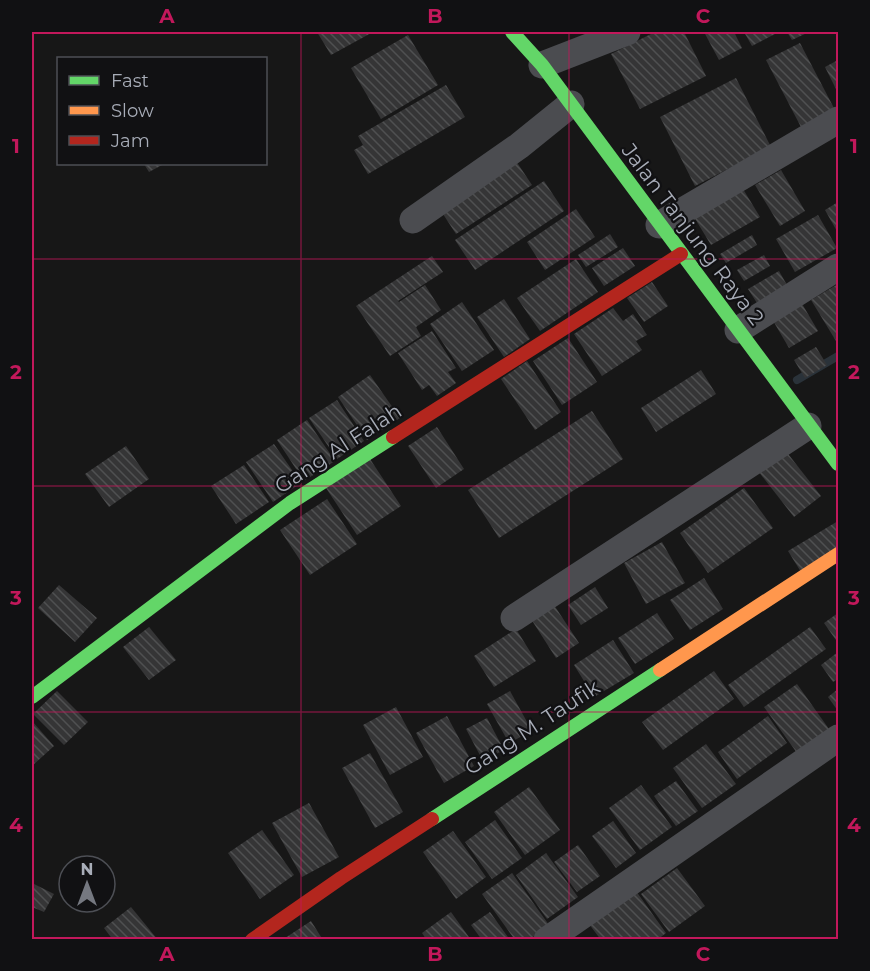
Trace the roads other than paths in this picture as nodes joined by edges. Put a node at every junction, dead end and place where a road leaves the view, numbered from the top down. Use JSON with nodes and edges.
{"nodes":[{"id":1,"x":512,"y":32,"type":"edge"},
{"id":2,"x":627,"y":32,"type":"edge"},
{"id":3,"x":542,"y":65,"type":"junction"},
{"id":4,"x":571,"y":104,"type":"junction"},
{"id":5,"x":838,"y":120,"type":"edge"},
{"id":6,"x":413,"y":220,"type":"dead end"},
{"id":7,"x":659,"y":225,"type":"junction"},
{"id":8,"x":681,"y":254,"type":"junction"},
{"id":9,"x":838,"y":267,"type":"edge"},
{"id":10,"x":738,"y":330,"type":"junction"},
{"id":11,"x":808,"y":426,"type":"junction"},
{"id":12,"x":838,"y":464,"type":"edge"},
{"id":13,"x":838,"y":554,"type":"edge"},
{"id":14,"x":514,"y":618,"type":"dead end"},
{"id":15,"x":32,"y":697,"type":"edge"},
{"id":16,"x":838,"y":738,"type":"edge"},
{"id":17,"x":252,"y":939,"type":"edge"},
{"id":18,"x":546,"y":939,"type":"edge"}],
"edges":[{"from":1,"to":3,"type":"street","name":"Jalan Tanjung Raya 2"},
{"from":2,"to":3,"type":"street"},
{"from":3,"to":4,"type":"street","name":"Jalan Tanjung Raya 2"},
{"from":4,"to":6,"type":"street"},
{"from":4,"to":7,"type":"street","name":"Jalan Tanjung Raya 2"},
{"from":5,"to":7,"type":"street"},
{"from":7,"to":8,"type":"street","name":"Jalan Tanjung Raya 2"},
{"from":8,"to":10,"type":"street","name":"Jalan Tanjung Raya 2"},
{"from":8,"to":15,"type":"street","name":"Gang Al Falah"},
{"from":9,"to":10,"type":"street"},
{"from":10,"to":11,"type":"street","name":"Jalan Tanjung Raya 2"},
{"from":11,"to":12,"type":"street","name":"Jalan Tanjung Raya 2"},
{"from":11,"to":14,"type":"street"},
{"from":13,"to":17,"type":"street","name":"Gang M. Taufik"},
{"from":16,"to":18,"type":"street"}]}
